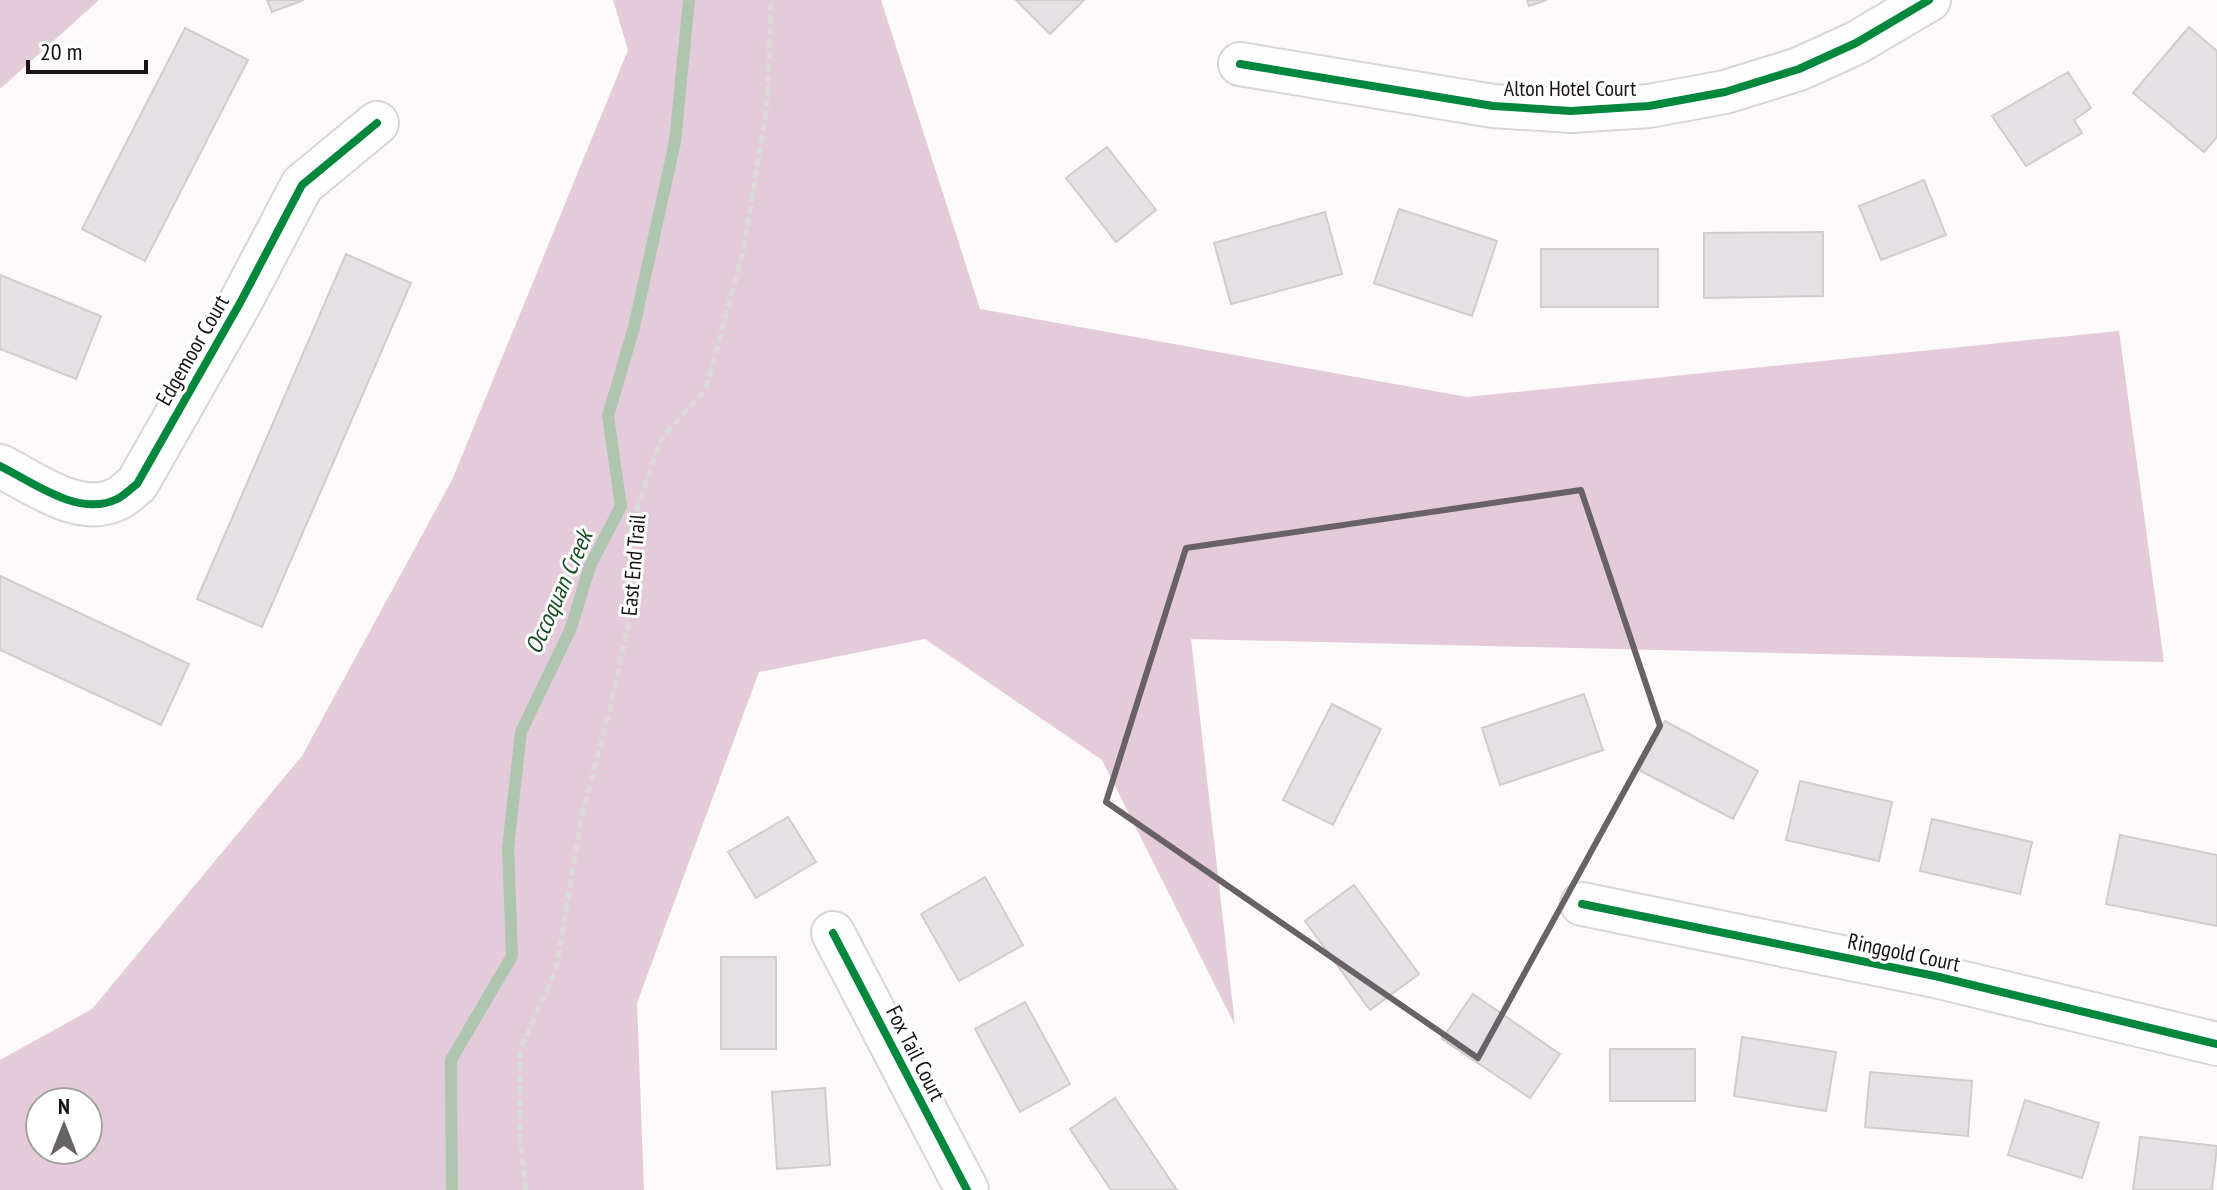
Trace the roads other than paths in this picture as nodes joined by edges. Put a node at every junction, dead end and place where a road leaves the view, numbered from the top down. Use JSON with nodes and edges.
{"nodes":[{"id":1,"x":1929,"y":0,"type":"edge"},
{"id":2,"x":1240,"y":64,"type":"dead end"},
{"id":3,"x":377,"y":123,"type":"dead end"},
{"id":4,"x":0,"y":466,"type":"edge"},
{"id":5,"x":1582,"y":904,"type":"dead end"},
{"id":6,"x":833,"y":933,"type":"dead end"},
{"id":7,"x":2217,"y":1044,"type":"edge"},
{"id":8,"x":967,"y":1190,"type":"edge"}],
"edges":[{"from":1,"to":2,"type":"street","name":"Alton Hotel Court"},
{"from":3,"to":4,"type":"street","name":"Edgemoor Court"},
{"from":5,"to":7,"type":"street","name":"Ringgold Court"},
{"from":6,"to":8,"type":"street","name":"Fox Tail Court"}]}
